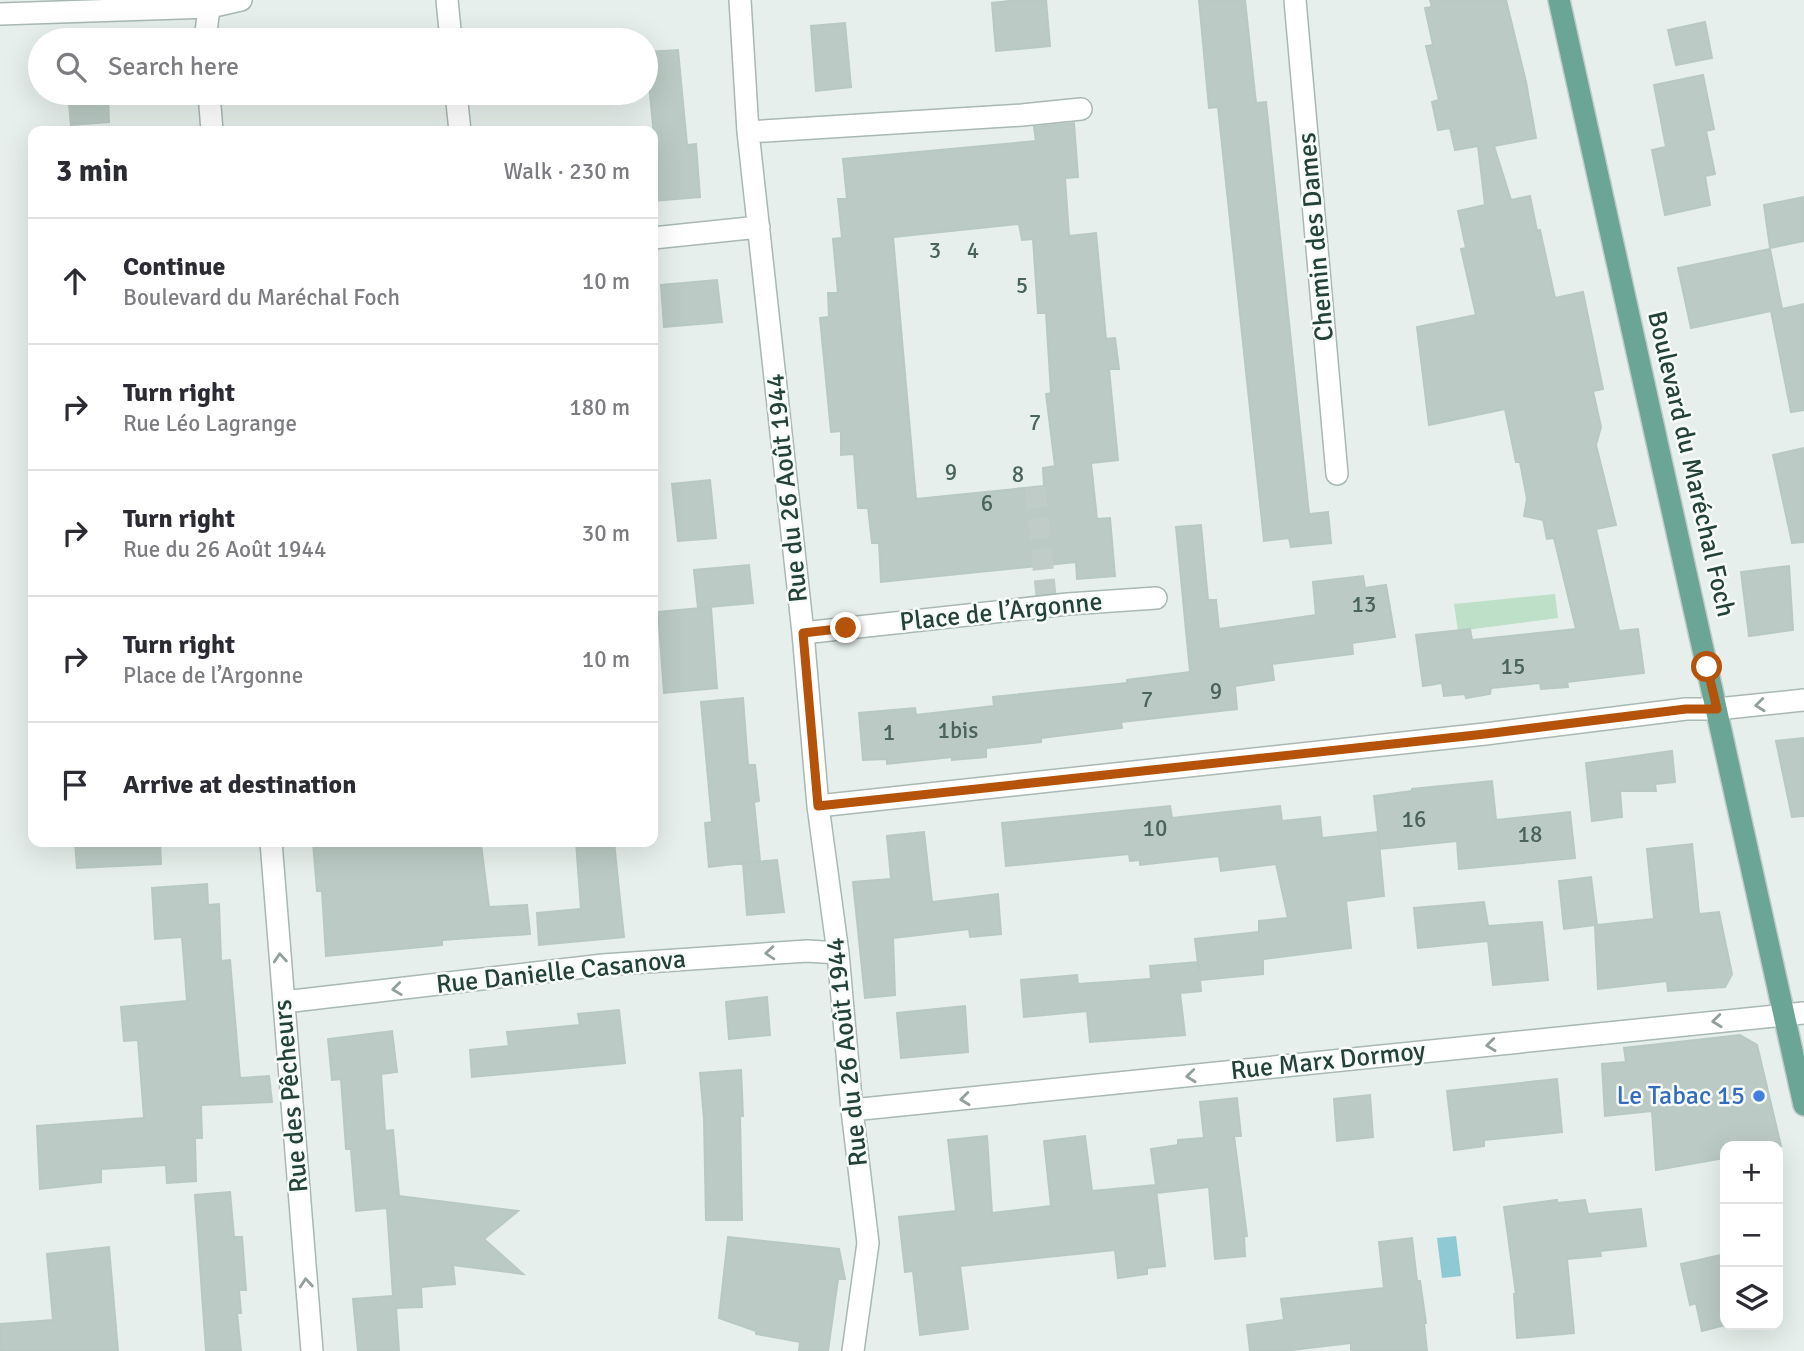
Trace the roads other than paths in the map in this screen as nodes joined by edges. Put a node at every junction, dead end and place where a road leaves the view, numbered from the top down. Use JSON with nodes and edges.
{"nodes":[{"id":1,"x":241,"y":0,"type":"edge"},
{"id":2,"x":447,"y":0,"type":"edge"},
{"id":3,"x":740,"y":0,"type":"edge"},
{"id":4,"x":1295,"y":0,"type":"edge"},
{"id":5,"x":1559,"y":0,"type":"edge"},
{"id":6,"x":210,"y":3,"type":"edge"},
{"id":7,"x":0,"y":14,"type":"edge"},
{"id":8,"x":207,"y":28,"type":"edge"},
{"id":9,"x":450,"y":28,"type":"edge"},
{"id":10,"x":210,"y":105,"type":"edge"},
{"id":11,"x":457,"y":105,"type":"edge"},
{"id":12,"x":1082,"y":109,"type":"dead end"},
{"id":13,"x":212,"y":126,"type":"edge"},
{"id":14,"x":459,"y":126,"type":"edge"},
{"id":15,"x":748,"y":132,"type":"junction"},
{"id":16,"x":759,"y":227,"type":"junction"},
{"id":17,"x":658,"y":237,"type":"edge"},
{"id":18,"x":1337,"y":474,"type":"dead end"},
{"id":19,"x":1156,"y":598,"type":"dead end"},
{"id":20,"x":803,"y":633,"type":"junction"},
{"id":21,"x":1804,"y":700,"type":"edge"},
{"id":22,"x":1717,"y":709,"type":"junction"},
{"id":23,"x":818,"y":806,"type":"junction"},
{"id":24,"x":271,"y":847,"type":"edge"},
{"id":25,"x":838,"y":953,"type":"junction"},
{"id":26,"x":284,"y":1002,"type":"junction"},
{"id":27,"x":1795,"y":1014,"type":"edge"},
{"id":28,"x":1804,"y":1105,"type":"edge"},
{"id":29,"x":852,"y":1110,"type":"junction"},
{"id":30,"x":312,"y":1351,"type":"edge"},
{"id":31,"x":853,"y":1351,"type":"edge"}],
"edges":[{"from":1,"to":6,"type":"street"},
{"from":2,"to":9,"type":"street"},
{"from":3,"to":15,"type":"street","name":"Rue du 26 Août 1944"},
{"from":4,"to":18,"type":"street","name":"Chemin des Dames"},
{"from":5,"to":22,"type":"main road","name":"Boulevard du Maréchal Foch"},
{"from":6,"to":7,"type":"street"},
{"from":6,"to":8,"type":"street"},
{"from":10,"to":13,"type":"street"},
{"from":11,"to":14,"type":"street"},
{"from":12,"to":15,"type":"street"},
{"from":15,"to":16,"type":"street","name":"Rue du 26 Août 1944"},
{"from":16,"to":17,"type":"street"},
{"from":16,"to":20,"type":"street","name":"Rue du 26 Août 1944"},
{"from":19,"to":20,"type":"street","name":"Place de l’Argonne"},
{"from":20,"to":23,"type":"street","name":"Rue du 26 Août 1944"},
{"from":21,"to":22,"type":"street","one_way":true},
{"from":22,"to":23,"type":"street"},
{"from":22,"to":27,"type":"main road","name":"Boulevard du Maréchal Foch"},
{"from":23,"to":25,"type":"street","name":"Rue du 26 Août 1944"},
{"from":26,"to":24,"type":"street","name":"Rue des Pêcheurs","one_way":true},
{"from":25,"to":26,"type":"street","name":"Rue Danielle Casanova","one_way":true},
{"from":25,"to":29,"type":"street","name":"Rue du 26 Août 1944"},
{"from":30,"to":26,"type":"street","name":"Rue des Pêcheurs","one_way":true},
{"from":27,"to":28,"type":"main road","name":"Boulevard du Maréchal Foch"},
{"from":27,"to":29,"type":"street","name":"Rue Marx Dormoy","one_way":true},
{"from":29,"to":31,"type":"street","name":"Rue du 26 Août 1944"}]}
